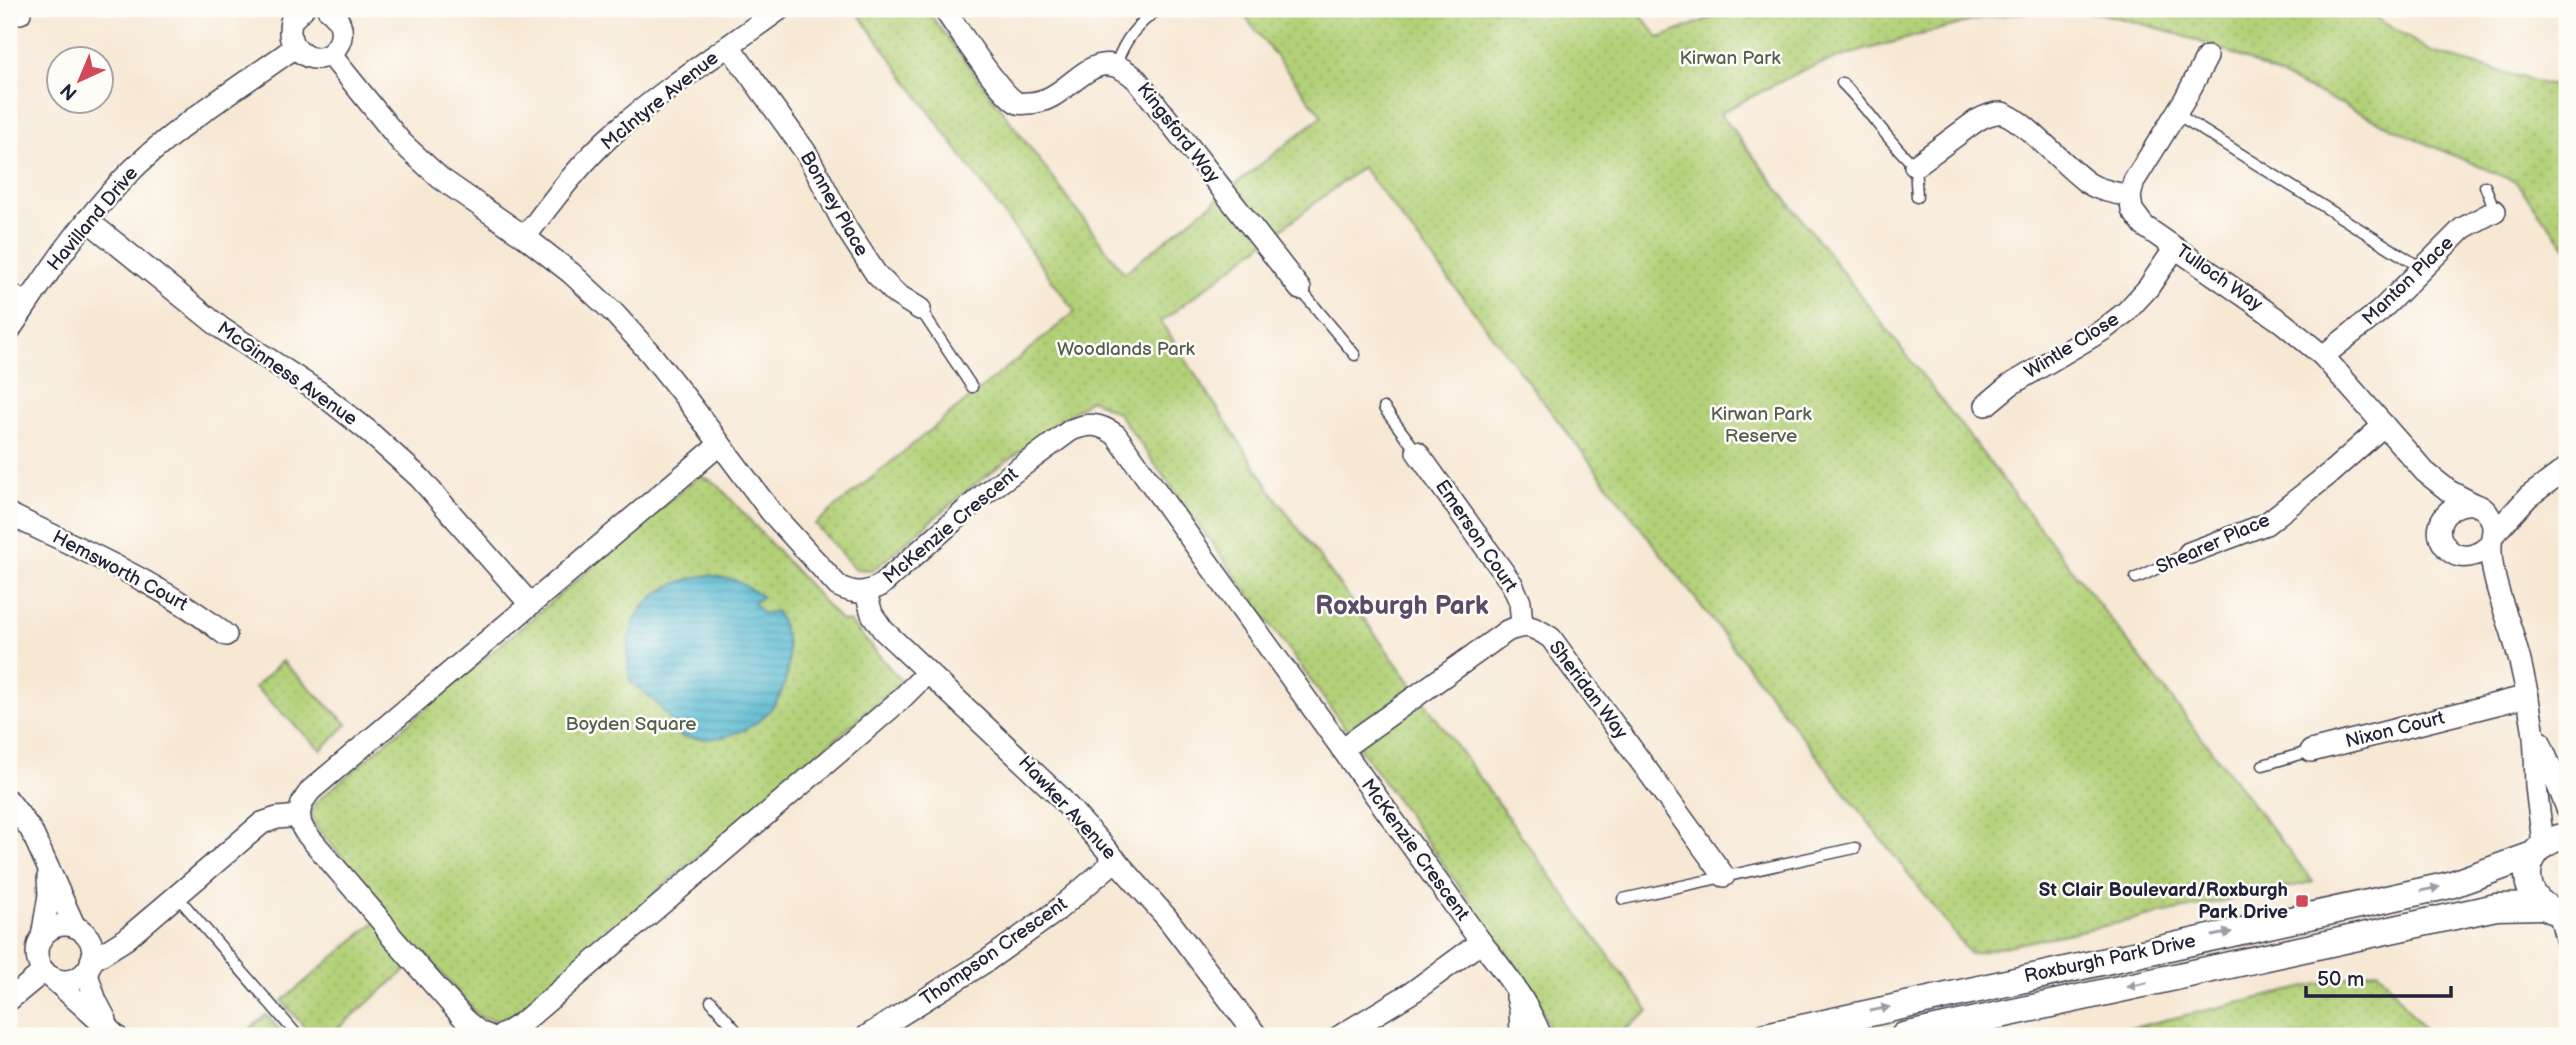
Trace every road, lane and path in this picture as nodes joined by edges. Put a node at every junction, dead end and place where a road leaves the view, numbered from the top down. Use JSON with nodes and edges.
{"nodes":[{"id":1,"x":302,"y":9,"type":"edge"},
{"id":2,"x":780,"y":9,"type":"edge"},
{"id":3,"x":944,"y":9,"type":"edge"},
{"id":4,"x":1158,"y":9,"type":"edge"},
{"id":5,"x":339,"y":12,"type":"edge"},
{"id":6,"x":729,"y":46,"type":"junction"},
{"id":7,"x":294,"y":48,"type":"junction"},
{"id":8,"x":330,"y":54,"type":"junction"},
{"id":9,"x":2213,"y":57,"type":"dead end"},
{"id":10,"x":1116,"y":64,"type":"junction"},
{"id":11,"x":1842,"y":83,"type":"dead end"},
{"id":12,"x":2176,"y":114,"type":"junction"},
{"id":13,"x":1915,"y":166,"type":"junction"},
{"id":14,"x":2485,"y":186,"type":"dead end"},
{"id":15,"x":2130,"y":196,"type":"junction"},
{"id":16,"x":1917,"y":198,"type":"dead end"},
{"id":17,"x":2495,"y":211,"type":"joint"},
{"id":18,"x":88,"y":220,"type":"junction"},
{"id":19,"x":525,"y":237,"type":"junction"},
{"id":20,"x":2175,"y":248,"type":"junction"},
{"id":21,"x":2424,"y":269,"type":"junction"},
{"id":22,"x":1300,"y":289,"type":"joint"},
{"id":23,"x":18,"y":299,"type":"edge"},
{"id":24,"x":920,"y":309,"type":"joint"},
{"id":25,"x":9,"y":331,"type":"edge"},
{"id":26,"x":1355,"y":355,"type":"dead end"},
{"id":27,"x":2323,"y":356,"type":"junction"},
{"id":28,"x":972,"y":387,"type":"dead end"},
{"id":29,"x":1986,"y":405,"type":"dead end"},
{"id":30,"x":1384,"y":408,"type":"dead end"},
{"id":31,"x":2384,"y":425,"type":"junction"},
{"id":32,"x":719,"y":444,"type":"junction"},
{"id":33,"x":1417,"y":452,"type":"joint"},
{"id":34,"x":2567,"y":468,"type":"edge"},
{"id":35,"x":2425,"y":472,"type":"junction"},
{"id":36,"x":2528,"y":497,"type":"junction"},
{"id":37,"x":2476,"y":505,"type":"junction"},
{"id":38,"x":9,"y":514,"type":"edge"},
{"id":39,"x":2441,"y":522,"type":"junction"},
{"id":40,"x":2492,"y":539,"type":"junction"},
{"id":41,"x":2189,"y":553,"type":"joint"},
{"id":42,"x":2459,"y":556,"type":"junction"},
{"id":43,"x":2136,"y":578,"type":"dead end"},
{"id":44,"x":866,"y":593,"type":"junction"},
{"id":45,"x":2498,"y":593,"type":"junction"},
{"id":46,"x":530,"y":604,"type":"junction"},
{"id":47,"x":1522,"y":625,"type":"junction"},
{"id":48,"x":226,"y":635,"type":"dead end"},
{"id":49,"x":927,"y":673,"type":"junction"},
{"id":50,"x":2528,"y":696,"type":"junction"},
{"id":51,"x":2533,"y":724,"type":"junction"},
{"id":52,"x":1342,"y":749,"type":"junction"},
{"id":53,"x":2311,"y":751,"type":"joint"},
{"id":54,"x":2263,"y":765,"type":"dead end"},
{"id":55,"x":9,"y":801,"type":"edge"},
{"id":56,"x":2567,"y":808,"type":"edge"},
{"id":57,"x":299,"y":816,"type":"junction"},
{"id":58,"x":2548,"y":845,"type":"edge"},
{"id":59,"x":1855,"y":848,"type":"dead end"},
{"id":60,"x":1116,"y":860,"type":"junction"},
{"id":61,"x":47,"y":866,"type":"junction"},
{"id":62,"x":1724,"y":876,"type":"junction"},
{"id":63,"x":176,"y":895,"type":"junction"},
{"id":64,"x":1623,"y":899,"type":"dead end"},
{"id":65,"x":2557,"y":910,"type":"edge"},
{"id":66,"x":153,"y":914,"type":"junction"},
{"id":67,"x":78,"y":929,"type":"junction"},
{"id":68,"x":42,"y":937,"type":"junction"},
{"id":69,"x":1481,"y":942,"type":"junction"},
{"id":70,"x":2567,"y":942,"type":"edge"},
{"id":71,"x":89,"y":966,"type":"junction"},
{"id":72,"x":48,"y":974,"type":"junction"},
{"id":73,"x":1513,"y":982,"type":"junction"},
{"id":74,"x":9,"y":1000,"type":"edge"},
{"id":75,"x":711,"y":1001,"type":"dead end"},
{"id":76,"x":115,"y":1035,"type":"edge"},
{"id":77,"x":299,"y":1036,"type":"edge"},
{"id":78,"x":489,"y":1036,"type":"edge"},
{"id":79,"x":501,"y":1036,"type":"edge"},
{"id":80,"x":741,"y":1036,"type":"edge"},
{"id":81,"x":867,"y":1036,"type":"edge"},
{"id":82,"x":1257,"y":1036,"type":"edge"},
{"id":83,"x":1340,"y":1036,"type":"edge"},
{"id":84,"x":1521,"y":1036,"type":"edge"},
{"id":85,"x":1541,"y":1036,"type":"edge"},
{"id":86,"x":1766,"y":1036,"type":"edge"},
{"id":87,"x":1904,"y":1036,"type":"edge"}],
"edges":[{"from":1,"to":7,"type":"street"},
{"from":2,"to":6,"type":"street","name":"McIntyre Avenue"},
{"from":3,"to":10,"type":"street"},
{"from":4,"to":10,"type":"lane"},
{"from":5,"to":8,"type":"street"},
{"from":6,"to":19,"type":"street","name":"McIntyre Avenue"},
{"from":6,"to":24,"type":"street","name":"Bonney Place"},
{"from":7,"to":8,"type":"street"},
{"from":7,"to":18,"type":"street","name":"Havilland Drive"},
{"from":8,"to":19,"type":"street","name":"McKenzie Crescent"},
{"from":9,"to":12,"type":"street"},
{"from":10,"to":22,"type":"street","name":"Kingsford Way"},
{"from":11,"to":13,"type":"lane"},
{"from":12,"to":15,"type":"street"},
{"from":12,"to":21,"type":"lane"},
{"from":13,"to":15,"type":"street"},
{"from":13,"to":16,"type":"lane"},
{"from":14,"to":17,"type":"lane"},
{"from":15,"to":20,"type":"street","name":"Tulloch Way"},
{"from":17,"to":21,"type":"street","name":"Manton Place"},
{"from":18,"to":23,"type":"street","name":"Havilland Drive"},
{"from":18,"to":46,"type":"street","name":"McGinness Avenue"},
{"from":19,"to":32,"type":"street","name":"McKenzie Crescent"},
{"from":20,"to":27,"type":"street","name":"Tulloch Way"},
{"from":20,"to":29,"type":"street","name":"Wintle Close"},
{"from":21,"to":27,"type":"street","name":"Manton Place"},
{"from":22,"to":26,"type":"lane"},
{"from":23,"to":25,"type":"street","name":"Havilland Drive"},
{"from":24,"to":28,"type":"lane","name":"Bonney Place"},
{"from":27,"to":31,"type":"street","name":"Tulloch Way"},
{"from":30,"to":33,"type":"lane"},
{"from":31,"to":35,"type":"street","name":"Tulloch Way"},
{"from":31,"to":41,"type":"street","name":"Shearer Place"},
{"from":32,"to":44,"type":"street","name":"McKenzie Crescent"},
{"from":32,"to":46,"type":"street"},
{"from":33,"to":47,"type":"street","name":"Emerson Court"},
{"from":34,"to":36,"type":"street"},
{"from":35,"to":37,"type":"street","name":"Tulloch Way"},
{"from":35,"to":39,"type":"street","name":"Tulloch Way"},
{"from":36,"to":37,"type":"street"},
{"from":36,"to":40,"type":"street"},
{"from":37,"to":39,"type":"street"},
{"from":37,"to":40,"type":"street"},
{"from":38,"to":48,"type":"street","name":"Hemsworth Court"},
{"from":39,"to":42,"type":"street"},
{"from":40,"to":42,"type":"street"},
{"from":40,"to":45,"type":"street"},
{"from":41,"to":43,"type":"lane","name":"Shearer Place"},
{"from":42,"to":45,"type":"street"},
{"from":44,"to":49,"type":"street","name":"Hawker Avenue"},
{"from":44,"to":52,"type":"street","name":"McKenzie Crescent"},
{"from":45,"to":50,"type":"street"},
{"from":46,"to":57,"type":"street"},
{"from":47,"to":52,"type":"street"},
{"from":47,"to":62,"type":"street","name":"Sheridan Way"},
{"from":49,"to":60,"type":"street","name":"Hawker Avenue"},
{"from":49,"to":79,"type":"street"},
{"from":50,"to":51,"type":"street"},
{"from":50,"to":53,"type":"street","name":"Nixon Court"},
{"from":51,"to":56,"type":"street"},
{"from":51,"to":58,"type":"street"},
{"from":52,"to":69,"type":"street","name":"McKenzie Crescent"},
{"from":53,"to":54,"type":"lane","name":"Nixon Court"},
{"from":55,"to":61,"type":"street"},
{"from":57,"to":63,"type":"street"},
{"from":57,"to":78,"type":"street"},
{"from":58,"to":65,"type":"street"},
{"from":86,"to":58,"type":"street","name":"Roxburgh Park Drive","one_way":true},
{"from":59,"to":62,"type":"lane"},
{"from":60,"to":81,"type":"street","name":"Thompson Crescent"},
{"from":60,"to":82,"type":"street","name":"Hawker Avenue"},
{"from":61,"to":67,"type":"street"},
{"from":61,"to":68,"type":"street"},
{"from":62,"to":64,"type":"lane"},
{"from":63,"to":66,"type":"street"},
{"from":63,"to":77,"type":"lane"},
{"from":65,"to":70,"type":"street"},
{"from":65,"to":87,"type":"street","name":"Roxburgh Park Drive","one_way":true},
{"from":66,"to":67,"type":"street"},
{"from":66,"to":71,"type":"street"},
{"from":67,"to":68,"type":"street"},
{"from":67,"to":71,"type":"street"},
{"from":68,"to":72,"type":"street"},
{"from":69,"to":73,"type":"street","name":"McKenzie Crescent"},
{"from":69,"to":83,"type":"street"},
{"from":71,"to":72,"type":"street"},
{"from":71,"to":76,"type":"street"},
{"from":72,"to":74,"type":"street"},
{"from":72,"to":76,"type":"street"},
{"from":73,"to":84,"type":"street","name":"McKenzie Crescent"},
{"from":73,"to":85,"type":"street","name":"McKenzie Crescent"},
{"from":75,"to":80,"type":"lane"}]}
